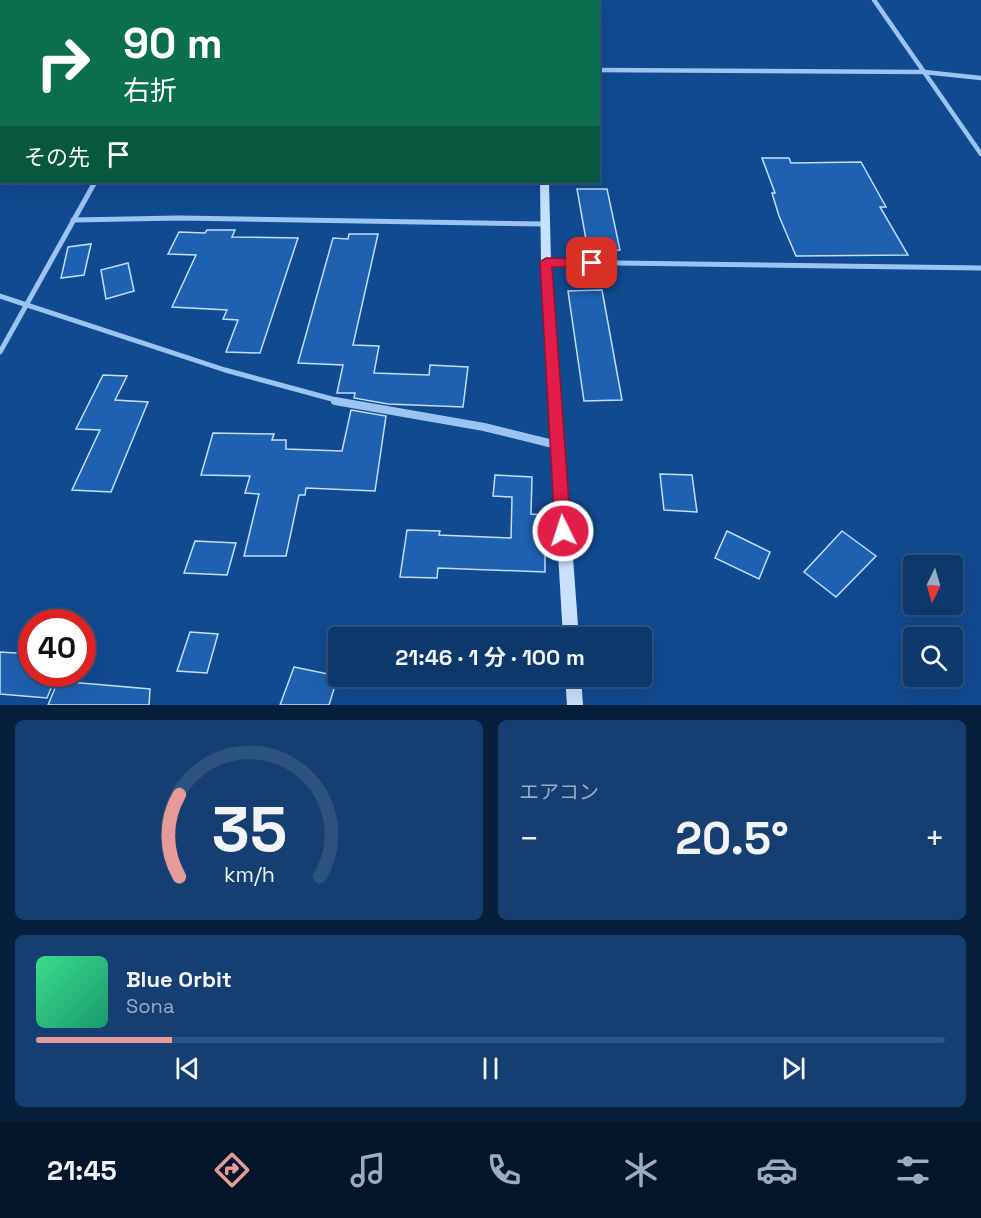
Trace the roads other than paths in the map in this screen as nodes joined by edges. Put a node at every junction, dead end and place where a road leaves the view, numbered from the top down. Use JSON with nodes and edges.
{"nodes":[{"id":1,"x":874,"y":0,"type":"edge"},
{"id":2,"x":600,"y":70,"type":"edge"},
{"id":3,"x":924,"y":72,"type":"junction"},
{"id":4,"x":981,"y":78,"type":"edge"},
{"id":5,"x":981,"y":154,"type":"edge"},
{"id":6,"x":94,"y":183,"type":"edge"},
{"id":7,"x":544,"y":183,"type":"edge"},
{"id":8,"x":73,"y":220,"type":"junction"},
{"id":9,"x":545,"y":224,"type":"junction"},
{"id":10,"x":546,"y":262,"type":"junction"},
{"id":11,"x":981,"y":268,"type":"edge"},
{"id":12,"x":0,"y":296,"type":"edge"},
{"id":13,"x":27,"y":306,"type":"junction"},
{"id":14,"x":0,"y":352,"type":"edge"},
{"id":15,"x":557,"y":445,"type":"junction"},
{"id":16,"x":570,"y":627,"type":"edge"},
{"id":17,"x":574,"y":687,"type":"edge"},
{"id":18,"x":575,"y":705,"type":"edge"}],
"edges":[{"from":1,"to":3,"type":"street"},
{"from":2,"to":3,"type":"street"},
{"from":3,"to":4,"type":"street"},
{"from":3,"to":5,"type":"street"},
{"from":6,"to":8,"type":"street"},
{"from":7,"to":9,"type":"street"},
{"from":8,"to":9,"type":"street"},
{"from":8,"to":13,"type":"street"},
{"from":9,"to":10,"type":"street"},
{"from":10,"to":11,"type":"street"},
{"from":10,"to":15,"type":"street"},
{"from":12,"to":13,"type":"street"},
{"from":13,"to":14,"type":"street"},
{"from":13,"to":15,"type":"street"},
{"from":15,"to":16,"type":"street"},
{"from":17,"to":18,"type":"street"}]}
